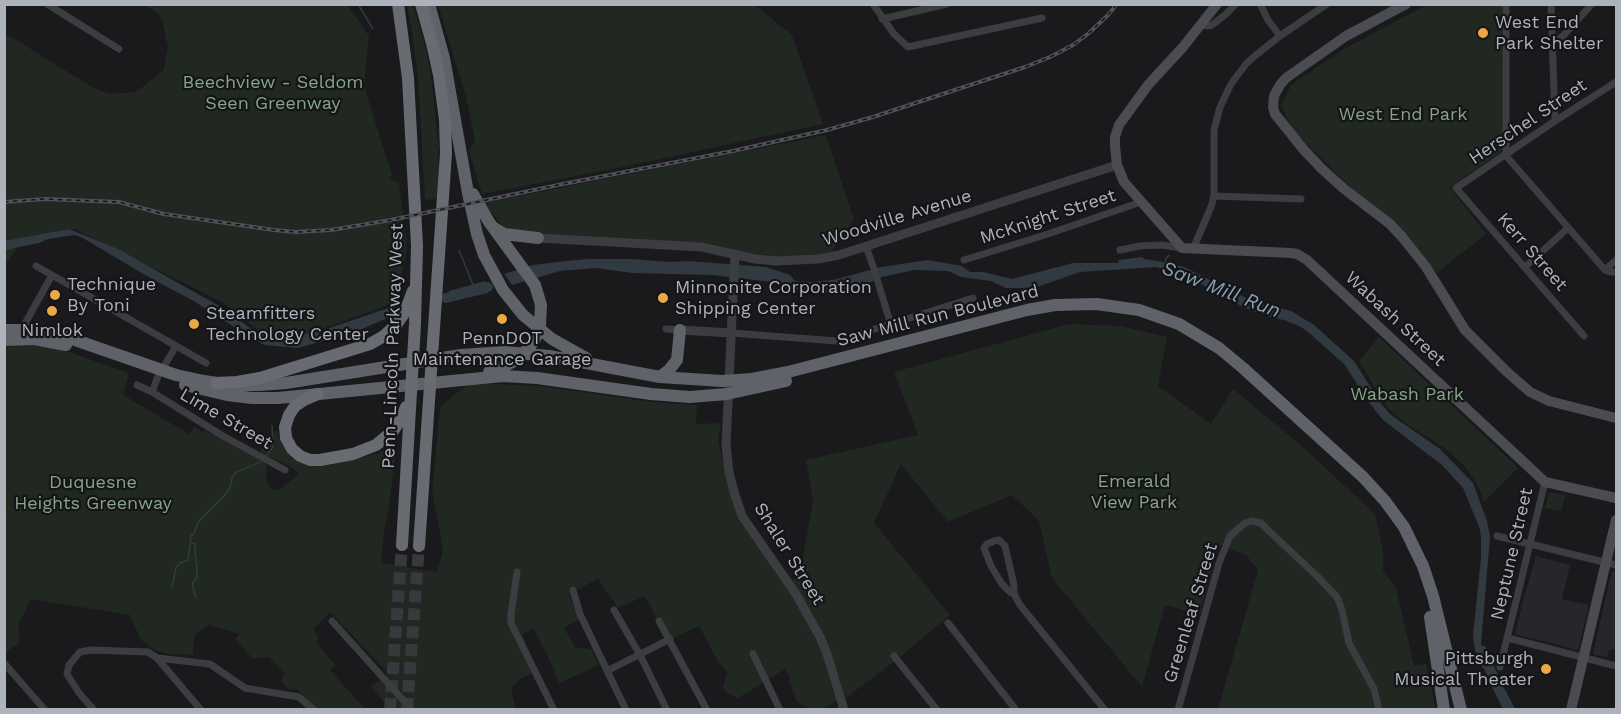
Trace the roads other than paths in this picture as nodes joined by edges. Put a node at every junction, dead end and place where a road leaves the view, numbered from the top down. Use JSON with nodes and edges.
{"nodes":[{"id":1,"x":47,"y":4,"type":"edge"},
{"id":2,"x":396,"y":4,"type":"edge"},
{"id":3,"x":421,"y":4,"type":"edge"},
{"id":4,"x":429,"y":4,"type":"edge"},
{"id":5,"x":873,"y":4,"type":"edge"},
{"id":6,"x":947,"y":4,"type":"edge"},
{"id":7,"x":1217,"y":4,"type":"edge"},
{"id":8,"x":1236,"y":4,"type":"edge"},
{"id":9,"x":1260,"y":4,"type":"edge"},
{"id":10,"x":1327,"y":4,"type":"edge"},
{"id":11,"x":1406,"y":4,"type":"edge"},
{"id":12,"x":1506,"y":4,"type":"edge"},
{"id":13,"x":1551,"y":4,"type":"edge"},
{"id":14,"x":1592,"y":4,"type":"edge"},
{"id":15,"x":1042,"y":18,"type":"dead end"},
{"id":16,"x":882,"y":19,"type":"junction"},
{"id":17,"x":1202,"y":24,"type":"junction"},
{"id":18,"x":1280,"y":36,"type":"junction"},
{"id":19,"x":1551,"y":43,"type":"junction"},
{"id":20,"x":119,"y":49,"type":"dead end"},
{"id":21,"x":1617,"y":81,"type":"edge"},
{"id":22,"x":1555,"y":121,"type":"junction"},
{"id":23,"x":1506,"y":154,"type":"junction"},
{"id":24,"x":462,"y":165,"type":"junction"},
{"id":25,"x":1117,"y":165,"type":"junction"},
{"id":26,"x":1456,"y":188,"type":"joint"},
{"id":27,"x":1214,"y":196,"type":"junction"},
{"id":28,"x":1301,"y":200,"type":"dead end"},
{"id":29,"x":1141,"y":202,"type":"junction"},
{"id":30,"x":489,"y":222,"type":"junction"},
{"id":31,"x":1568,"y":228,"type":"junction"},
{"id":32,"x":538,"y":238,"type":"junction"},
{"id":33,"x":866,"y":246,"type":"junction"},
{"id":34,"x":1188,"y":249,"type":"junction"},
{"id":35,"x":1119,"y":250,"type":"dead end"},
{"id":36,"x":735,"y":258,"type":"junction"},
{"id":37,"x":964,"y":260,"type":"dead end"},
{"id":38,"x":1617,"y":260,"type":"edge"},
{"id":39,"x":36,"y":266,"type":"dead end"},
{"id":40,"x":1525,"y":267,"type":"junction"},
{"id":41,"x":523,"y":268,"type":"junction"},
{"id":42,"x":1605,"y":270,"type":"junction"},
{"id":43,"x":1617,"y":272,"type":"edge"},
{"id":44,"x":52,"y":275,"type":"junction"},
{"id":45,"x":417,"y":275,"type":"junction"},
{"id":46,"x":973,"y":298,"type":"dead end"},
{"id":47,"x":891,"y":325,"type":"junction"},
{"id":48,"x":22,"y":329,"type":"junction"},
{"id":49,"x":666,"y":329,"type":"dead end"},
{"id":50,"x":680,"y":330,"type":"junction"},
{"id":51,"x":732,"y":333,"type":"junction"},
{"id":52,"x":1584,"y":336,"type":"dead end"},
{"id":53,"x":6,"y":337,"type":"edge"},
{"id":54,"x":176,"y":346,"type":"junction"},
{"id":55,"x":678,"y":356,"type":"junction"},
{"id":56,"x":206,"y":363,"type":"dead end"},
{"id":57,"x":607,"y":367,"type":"junction"},
{"id":58,"x":160,"y":373,"type":"junction"},
{"id":59,"x":660,"y":377,"type":"junction"},
{"id":60,"x":471,"y":378,"type":"junction"},
{"id":61,"x":705,"y":381,"type":"junction"},
{"id":62,"x":216,"y":384,"type":"junction"},
{"id":63,"x":137,"y":385,"type":"dead end"},
{"id":64,"x":411,"y":391,"type":"junction"},
{"id":65,"x":152,"y":392,"type":"junction"},
{"id":66,"x":318,"y":394,"type":"junction"},
{"id":67,"x":1617,"y":417,"type":"edge"},
{"id":68,"x":285,"y":470,"type":"dead end"},
{"id":69,"x":1545,"y":482,"type":"junction"},
{"id":70,"x":1617,"y":498,"type":"edge"},
{"id":71,"x":1617,"y":520,"type":"edge"},
{"id":72,"x":1497,"y":536,"type":"dead end"},
{"id":73,"x":1530,"y":544,"type":"junction"},
{"id":74,"x":402,"y":545,"type":"tunnel mouth"},
{"id":75,"x":419,"y":546,"type":"tunnel mouth"},
{"id":76,"x":1612,"y":564,"type":"edge"},
{"id":77,"x":517,"y":572,"type":"dead end"},
{"id":78,"x":573,"y":590,"type":"dead end"},
{"id":79,"x":1014,"y":594,"type":"junction"},
{"id":80,"x":614,"y":610,"type":"dead end"},
{"id":81,"x":1430,"y":617,"type":"junction"},
{"id":82,"x":332,"y":621,"type":"dead end"},
{"id":83,"x":659,"y":621,"type":"dead end"},
{"id":84,"x":948,"y":623,"type":"dead end"},
{"id":85,"x":1508,"y":638,"type":"junction"},
{"id":86,"x":670,"y":639,"type":"junction"},
{"id":87,"x":753,"y":654,"type":"dead end"},
{"id":88,"x":640,"y":656,"type":"junction"},
{"id":89,"x":894,"y":656,"type":"dead end"},
{"id":90,"x":157,"y":658,"type":"junction"},
{"id":91,"x":1583,"y":658,"type":"junction"},
{"id":92,"x":4,"y":663,"type":"edge"},
{"id":93,"x":1617,"y":666,"type":"edge"},
{"id":94,"x":1500,"y":667,"type":"dead end"},
{"id":95,"x":607,"y":671,"type":"junction"},
{"id":96,"x":1377,"y":708,"type":"edge"},
{"id":97,"x":314,"y":709,"type":"edge"},
{"id":98,"x":45,"y":710,"type":"edge"},
{"id":99,"x":94,"y":710,"type":"edge"},
{"id":100,"x":201,"y":710,"type":"edge"},
{"id":101,"x":412,"y":710,"type":"edge"},
{"id":102,"x":554,"y":710,"type":"edge"},
{"id":103,"x":626,"y":710,"type":"edge"},
{"id":104,"x":667,"y":710,"type":"edge"},
{"id":105,"x":707,"y":710,"type":"edge"},
{"id":106,"x":780,"y":710,"type":"edge"},
{"id":107,"x":844,"y":710,"type":"edge"},
{"id":108,"x":937,"y":710,"type":"edge"},
{"id":109,"x":1016,"y":710,"type":"edge"},
{"id":110,"x":1105,"y":710,"type":"edge"},
{"id":111,"x":1178,"y":710,"type":"edge"},
{"id":112,"x":1444,"y":710,"type":"edge"},
{"id":113,"x":1453,"y":710,"type":"edge"},
{"id":114,"x":1461,"y":710,"type":"edge"},
{"id":115,"x":1571,"y":710,"type":"edge"}],
"edges":[{"from":1,"to":20,"type":"street"},
{"from":2,"to":45,"type":"highway","name":"Penn-Lincoln Parkway West"},
{"from":3,"to":75,"type":"highway","name":"Penn-Lincoln Parkway West"},
{"from":4,"to":24,"type":"highway"},
{"from":5,"to":16,"type":"street"},
{"from":6,"to":16,"type":"street"},
{"from":7,"to":17,"type":"main road"},
{"from":8,"to":17,"type":"street"},
{"from":9,"to":18,"type":"street"},
{"from":10,"to":18,"type":"street"},
{"from":11,"to":67,"type":"main road"},
{"from":12,"to":23,"type":"street"},
{"from":13,"to":19,"type":"street"},
{"from":14,"to":19,"type":"street"},
{"from":15,"to":16,"type":"street"},
{"from":17,"to":25,"type":"main road"},
{"from":18,"to":27,"type":"street"},
{"from":19,"to":22,"type":"street"},
{"from":21,"to":22,"type":"street","name":"Herschel Street"},
{"from":22,"to":23,"type":"street","name":"Herschel Street"},
{"from":23,"to":26,"type":"street","name":"Herschel Street"},
{"from":23,"to":31,"type":"street"},
{"from":24,"to":30,"type":"highway"},
{"from":24,"to":57,"type":"highway"},
{"from":25,"to":29,"type":"main road"},
{"from":25,"to":33,"type":"street","name":"Woodville Avenue"},
{"from":26,"to":40,"type":"street","name":"Kerr Street"},
{"from":27,"to":28,"type":"street"},
{"from":27,"to":34,"type":"street"},
{"from":29,"to":34,"type":"main road"},
{"from":29,"to":37,"type":"street","name":"McKnight Street"},
{"from":30,"to":32,"type":"highway"},
{"from":30,"to":41,"type":"highway"},
{"from":31,"to":40,"type":"street"},
{"from":31,"to":42,"type":"street"},
{"from":32,"to":36,"type":"street","name":"Woodville Avenue"},
{"from":32,"to":41,"type":"highway"},
{"from":33,"to":36,"type":"street","name":"Woodville Avenue"},
{"from":33,"to":47,"type":"street"},
{"from":34,"to":35,"type":"street","name":"Wabash Street"},
{"from":34,"to":69,"type":"main road","name":"Wabash Street"},
{"from":36,"to":51,"type":"street","name":"Shaler Street"},
{"from":38,"to":42,"type":"street"},
{"from":39,"to":44,"type":"street"},
{"from":40,"to":52,"type":"street","name":"Kerr Street"},
{"from":41,"to":60,"type":"highway"},
{"from":42,"to":43,"type":"street"},
{"from":44,"to":48,"type":"street"},
{"from":44,"to":54,"type":"street"},
{"from":45,"to":62,"type":"highway"},
{"from":45,"to":64,"type":"highway","name":"Penn-Lincoln Parkway West"},
{"from":46,"to":47,"type":"street"},
{"from":47,"to":51,"type":"street"},
{"from":48,"to":53,"type":"highway"},
{"from":48,"to":58,"type":"highway","name":"Saw Mill Run Boulevard"},
{"from":49,"to":50,"type":"street"},
{"from":50,"to":51,"type":"street"},
{"from":50,"to":55,"type":"highway"},
{"from":51,"to":107,"type":"street","name":"Shaler Street"},
{"from":53,"to":58,"type":"highway","name":"Saw Mill Run Boulevard"},
{"from":54,"to":56,"type":"street"},
{"from":54,"to":58,"type":"street","name":"Lime Street"},
{"from":55,"to":59,"type":"highway"},
{"from":55,"to":61,"type":"highway"},
{"from":57,"to":59,"type":"highway","name":"Saw Mill Run Boulevard"},
{"from":57,"to":62,"type":"highway","name":"Saw Mill Run Boulevard"},
{"from":58,"to":62,"type":"highway","name":"Saw Mill Run Boulevard"},
{"from":58,"to":65,"type":"street","name":"Lime Street"},
{"from":58,"to":66,"type":"highway","name":"Saw Mill Run Boulevard"},
{"from":59,"to":61,"type":"highway","name":"Saw Mill Run Boulevard"},
{"from":60,"to":66,"type":"highway","name":"Saw Mill Run Boulevard"},
{"from":60,"to":81,"type":"highway","name":"Saw Mill Run Boulevard"},
{"from":61,"to":114,"type":"highway","name":"Saw Mill Run Boulevard"},
{"from":63,"to":65,"type":"street","name":"Lime Street"},
{"from":64,"to":66,"type":"highway"},
{"from":64,"to":74,"type":"highway","name":"Penn-Lincoln Parkway West"},
{"from":65,"to":68,"type":"street","name":"Lime Street"},
{"from":69,"to":70,"type":"main road"},
{"from":69,"to":73,"type":"street","name":"Neptune Street"},
{"from":71,"to":76,"type":"main road"},
{"from":72,"to":73,"type":"street"},
{"from":73,"to":76,"type":"street"},
{"from":73,"to":85,"type":"street","name":"Neptune Street"},
{"from":76,"to":91,"type":"main road"},
{"from":77,"to":102,"type":"street"},
{"from":78,"to":95,"type":"street"},
{"from":79,"to":79,"type":"street"},
{"from":79,"to":110,"type":"street"},
{"from":80,"to":88,"type":"street"},
{"from":81,"to":112,"type":"highway"},
{"from":81,"to":113,"type":"highway","name":"Saw Mill Run Boulevard"},
{"from":82,"to":101,"type":"street"},
{"from":83,"to":86,"type":"street"},
{"from":84,"to":109,"type":"street"},
{"from":85,"to":91,"type":"street"},
{"from":85,"to":94,"type":"street","name":"Neptune Street"},
{"from":86,"to":88,"type":"street"},
{"from":86,"to":105,"type":"street"},
{"from":87,"to":106,"type":"street"},
{"from":88,"to":95,"type":"street"},
{"from":88,"to":104,"type":"street"},
{"from":89,"to":108,"type":"street"},
{"from":90,"to":97,"type":"street"},
{"from":90,"to":99,"type":"street"},
{"from":90,"to":100,"type":"street"},
{"from":91,"to":93,"type":"street"},
{"from":91,"to":115,"type":"main road"},
{"from":92,"to":98,"type":"street"},
{"from":95,"to":103,"type":"street"},
{"from":96,"to":111,"type":"street","name":"Greenleaf Street"}]}
